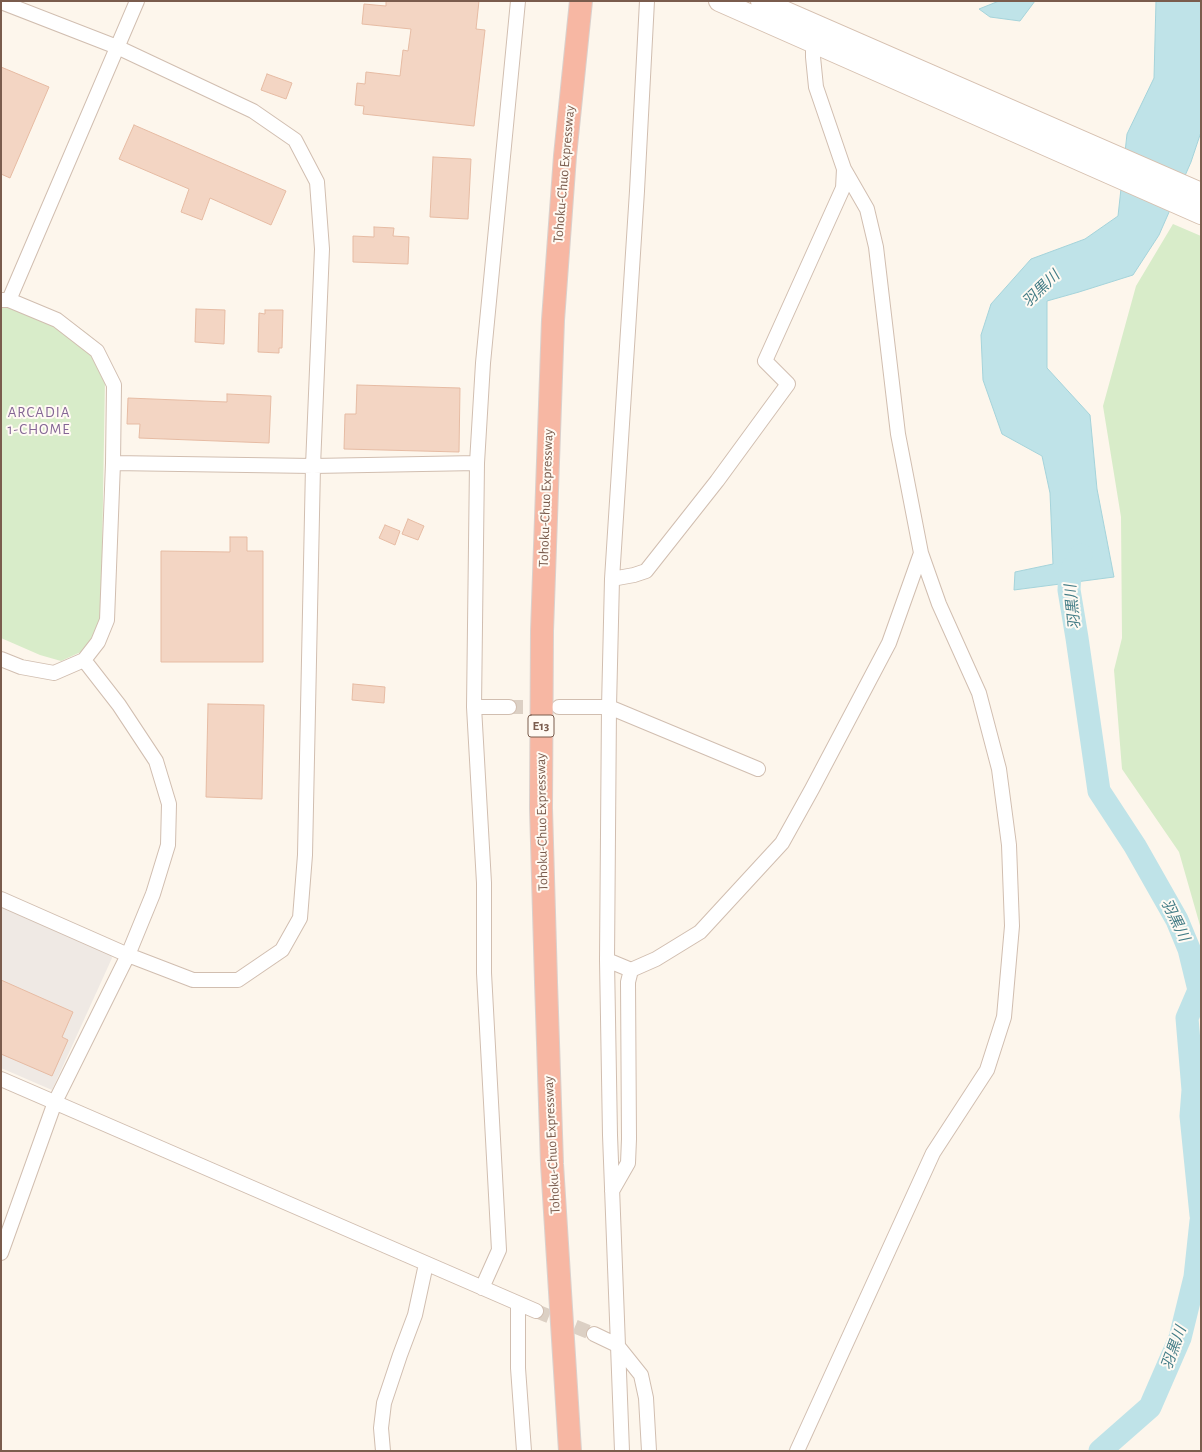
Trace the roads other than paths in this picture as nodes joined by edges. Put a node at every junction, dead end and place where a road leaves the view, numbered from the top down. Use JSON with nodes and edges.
{"nodes":[{"id":1,"x":137,"y":1,"type":"edge"},
{"id":2,"x":518,"y":1,"type":"edge"},
{"id":3,"x":568,"y":1,"type":"edge"},
{"id":4,"x":581,"y":1,"type":"edge"},
{"id":5,"x":647,"y":1,"type":"edge"},
{"id":6,"x":719,"y":1,"type":"edge"},
{"id":7,"x":761,"y":1,"type":"edge"},
{"id":8,"x":1,"y":2,"type":"edge"},
{"id":9,"x":813,"y":42,"type":"junction"},
{"id":10,"x":117,"y":47,"type":"junction"},
{"id":11,"x":844,"y":169,"type":"junction"},
{"id":12,"x":1201,"y":193,"type":"edge"},
{"id":13,"x":1201,"y":214,"type":"edge"},
{"id":14,"x":5,"y":300,"type":"edge"},
{"id":15,"x":113,"y":463,"type":"junction"},
{"id":16,"x":477,"y":463,"type":"junction"},
{"id":17,"x":313,"y":466,"type":"junction"},
{"id":18,"x":921,"y":553,"type":"junction"},
{"id":19,"x":612,"y":579,"type":"junction"},
{"id":20,"x":1,"y":659,"type":"edge"},
{"id":21,"x":84,"y":660,"type":"junction"},
{"id":22,"x":474,"y":707,"type":"junction"},
{"id":23,"x":509,"y":707,"type":"tunnel mouth"},
{"id":24,"x":559,"y":707,"type":"tunnel mouth"},
{"id":25,"x":609,"y":707,"type":"junction"},
{"id":26,"x":758,"y":769,"type":"dead end"},
{"id":27,"x":1,"y":900,"type":"edge"},
{"id":28,"x":128,"y":955,"type":"junction"},
{"id":29,"x":607,"y":960,"type":"junction"},
{"id":30,"x":630,"y":970,"type":"junction"},
{"id":31,"x":1,"y":1079,"type":"edge"},
{"id":32,"x":55,"y":1102,"type":"junction"},
{"id":33,"x":612,"y":1191,"type":"junction"},
{"id":34,"x":1,"y":1253,"type":"edge"},
{"id":35,"x":426,"y":1264,"type":"junction"},
{"id":36,"x":482,"y":1288,"type":"junction"},
{"id":37,"x":518,"y":1304,"type":"junction"},
{"id":38,"x":536,"y":1311,"type":"tunnel mouth"},
{"id":39,"x":594,"y":1334,"type":"tunnel mouth"},
{"id":40,"x":617,"y":1345,"type":"junction"},
{"id":41,"x":383,"y":1451,"type":"edge"},
{"id":42,"x":524,"y":1451,"type":"edge"},
{"id":43,"x":556,"y":1451,"type":"edge"},
{"id":44,"x":570,"y":1451,"type":"edge"},
{"id":45,"x":622,"y":1451,"type":"edge"},
{"id":46,"x":649,"y":1451,"type":"edge"},
{"id":47,"x":797,"y":1451,"type":"edge"}],
"edges":[{"from":1,"to":10,"type":"street"},
{"from":2,"to":16,"type":"street"},
{"from":3,"to":43,"type":"highway","name":"Tohoku-Chuo Expressway","number":"E13"},
{"from":4,"to":44,"type":"highway","name":"Tohoku-Chuo Expressway","number":"E13"},
{"from":5,"to":19,"type":"street"},
{"from":6,"to":9,"type":"street"},
{"from":7,"to":12,"type":"street"},
{"from":8,"to":10,"type":"street"},
{"from":9,"to":11,"type":"street"},
{"from":9,"to":13,"type":"street"},
{"from":10,"to":14,"type":"street"},
{"from":10,"to":17,"type":"street"},
{"from":11,"to":18,"type":"street"},
{"from":11,"to":19,"type":"street"},
{"from":14,"to":15,"type":"street"},
{"from":15,"to":17,"type":"street"},
{"from":15,"to":21,"type":"street"},
{"from":16,"to":17,"type":"street"},
{"from":16,"to":22,"type":"street"},
{"from":17,"to":28,"type":"street"},
{"from":18,"to":30,"type":"street"},
{"from":18,"to":47,"type":"street"},
{"from":19,"to":25,"type":"street"},
{"from":20,"to":21,"type":"street"},
{"from":21,"to":28,"type":"street"},
{"from":22,"to":23,"type":"street"},
{"from":22,"to":36,"type":"street"},
{"from":24,"to":25,"type":"street"},
{"from":25,"to":26,"type":"street"},
{"from":25,"to":29,"type":"street"},
{"from":27,"to":28,"type":"street"},
{"from":28,"to":32,"type":"street"},
{"from":29,"to":30,"type":"street"},
{"from":29,"to":33,"type":"street"},
{"from":30,"to":33,"type":"street"},
{"from":31,"to":32,"type":"street"},
{"from":32,"to":34,"type":"street"},
{"from":32,"to":35,"type":"street"},
{"from":33,"to":40,"type":"street"},
{"from":35,"to":36,"type":"street"},
{"from":35,"to":41,"type":"street"},
{"from":36,"to":37,"type":"street"},
{"from":37,"to":38,"type":"street"},
{"from":37,"to":42,"type":"street"},
{"from":39,"to":40,"type":"street"},
{"from":40,"to":45,"type":"street"},
{"from":40,"to":46,"type":"street"}]}
